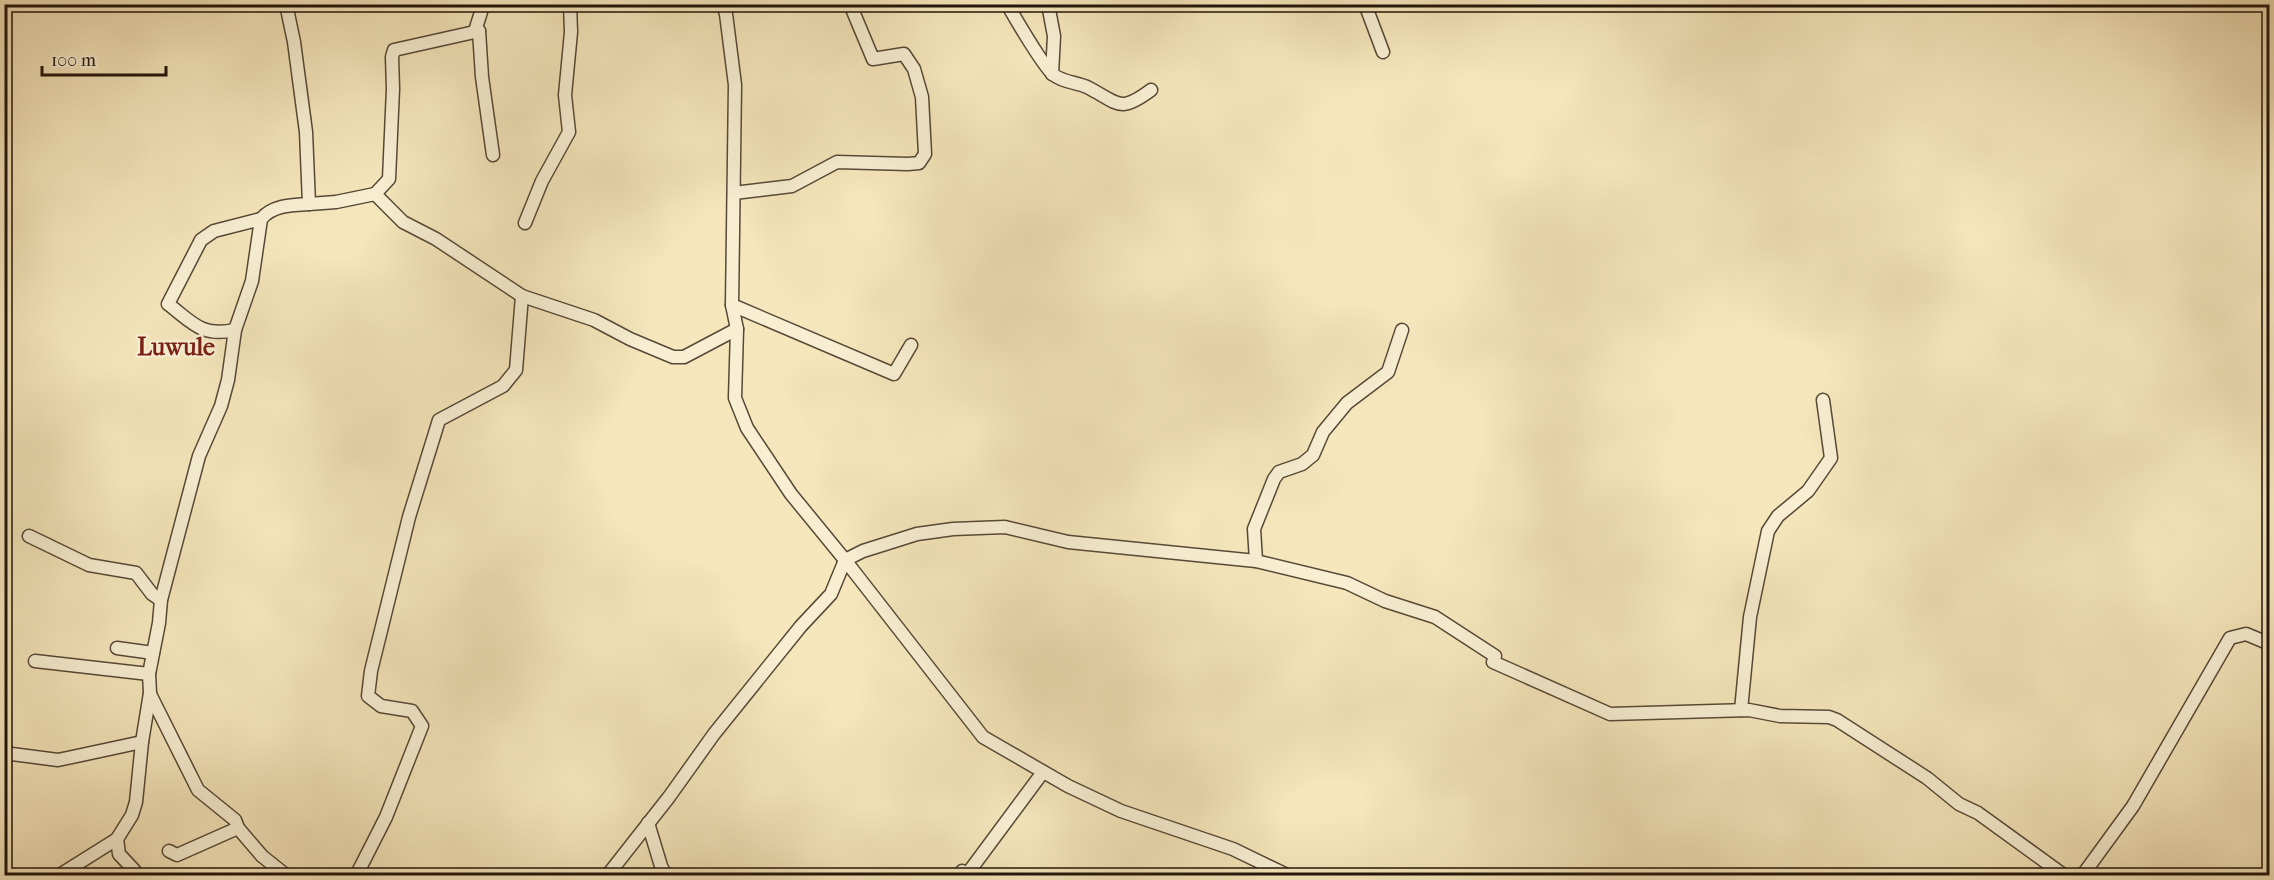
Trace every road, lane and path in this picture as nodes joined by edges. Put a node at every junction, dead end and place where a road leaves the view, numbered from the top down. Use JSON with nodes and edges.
{"nodes":[{"id":1,"x":286,"y":4,"type":"edge"},
{"id":2,"x":480,"y":4,"type":"edge"},
{"id":3,"x":570,"y":4,"type":"edge"},
{"id":4,"x":723,"y":4,"type":"edge"},
{"id":5,"x":850,"y":4,"type":"edge"},
{"id":6,"x":1007,"y":4,"type":"edge"},
{"id":7,"x":1048,"y":4,"type":"edge"},
{"id":8,"x":1365,"y":4,"type":"edge"},
{"id":9,"x":479,"y":31,"type":"junction"},
{"id":10,"x":1383,"y":52,"type":"dead end"},
{"id":11,"x":1052,"y":74,"type":"junction"},
{"id":12,"x":1151,"y":90,"type":"dead end"},
{"id":13,"x":493,"y":155,"type":"dead end"},
{"id":14,"x":734,"y":193,"type":"junction"},
{"id":15,"x":375,"y":194,"type":"junction"},
{"id":16,"x":309,"y":204,"type":"junction"},
{"id":17,"x":261,"y":219,"type":"junction"},
{"id":18,"x":525,"y":223,"type":"dead end"},
{"id":19,"x":522,"y":296,"type":"junction"},
{"id":20,"x":732,"y":305,"type":"junction"},
{"id":21,"x":737,"y":329,"type":"junction"},
{"id":22,"x":235,"y":330,"type":"junction"},
{"id":23,"x":1402,"y":330,"type":"dead end"},
{"id":24,"x":911,"y":345,"type":"dead end"},
{"id":25,"x":1823,"y":400,"type":"dead end"},
{"id":26,"x":29,"y":536,"type":"dead end"},
{"id":27,"x":845,"y":560,"type":"junction"},
{"id":28,"x":1256,"y":561,"type":"junction"},
{"id":29,"x":160,"y":600,"type":"junction"},
{"id":30,"x":2270,"y":644,"type":"edge"},
{"id":31,"x":117,"y":648,"type":"dead end"},
{"id":32,"x":153,"y":653,"type":"junction"},
{"id":33,"x":35,"y":661,"type":"dead end"},
{"id":34,"x":148,"y":674,"type":"junction"},
{"id":35,"x":150,"y":693,"type":"junction"},
{"id":36,"x":1741,"y":711,"type":"junction"},
{"id":37,"x":142,"y":742,"type":"junction"},
{"id":38,"x":4,"y":753,"type":"edge"},
{"id":39,"x":1043,"y":772,"type":"junction"},
{"id":40,"x":648,"y":823,"type":"junction"},
{"id":41,"x":238,"y":828,"type":"junction"},
{"id":42,"x":117,"y":839,"type":"junction"},
{"id":43,"x":169,"y":851,"type":"dead end"},
{"id":44,"x":964,"y":872,"type":"edge"},
{"id":45,"x":58,"y":876,"type":"edge"},
{"id":46,"x":135,"y":876,"type":"edge"},
{"id":47,"x":287,"y":876,"type":"edge"},
{"id":48,"x":356,"y":876,"type":"edge"},
{"id":49,"x":607,"y":876,"type":"edge"},
{"id":50,"x":666,"y":876,"type":"edge"},
{"id":51,"x":1289,"y":876,"type":"edge"},
{"id":52,"x":2065,"y":876,"type":"edge"},
{"id":53,"x":2082,"y":876,"type":"edge"}],
"edges":[{"from":1,"to":16,"type":"street"},
{"from":2,"to":9,"type":"street"},
{"from":3,"to":18,"type":"street"},
{"from":4,"to":14,"type":"street"},
{"from":5,"to":14,"type":"street"},
{"from":6,"to":11,"type":"street"},
{"from":7,"to":11,"type":"street"},
{"from":8,"to":10,"type":"street"},
{"from":9,"to":13,"type":"street"},
{"from":9,"to":15,"type":"street"},
{"from":11,"to":12,"type":"street"},
{"from":14,"to":20,"type":"street"},
{"from":15,"to":16,"type":"street"},
{"from":15,"to":19,"type":"street"},
{"from":16,"to":17,"type":"street"},
{"from":17,"to":22,"type":"street"},
{"from":17,"to":22,"type":"street"},
{"from":19,"to":21,"type":"street"},
{"from":19,"to":48,"type":"street"},
{"from":20,"to":21,"type":"street"},
{"from":20,"to":24,"type":"street"},
{"from":21,"to":27,"type":"street"},
{"from":22,"to":29,"type":"street"},
{"from":23,"to":28,"type":"street"},
{"from":25,"to":36,"type":"street"},
{"from":26,"to":29,"type":"street"},
{"from":27,"to":28,"type":"street"},
{"from":27,"to":39,"type":"street"},
{"from":27,"to":40,"type":"street"},
{"from":28,"to":36,"type":"street"},
{"from":29,"to":32,"type":"street"},
{"from":30,"to":53,"type":"street"},
{"from":31,"to":32,"type":"street"},
{"from":32,"to":34,"type":"street"},
{"from":33,"to":34,"type":"street"},
{"from":34,"to":35,"type":"street"},
{"from":35,"to":37,"type":"street"},
{"from":35,"to":41,"type":"street"},
{"from":36,"to":52,"type":"street"},
{"from":37,"to":38,"type":"street"},
{"from":37,"to":42,"type":"street"},
{"from":39,"to":44,"type":"street"},
{"from":39,"to":51,"type":"street"},
{"from":40,"to":49,"type":"street"},
{"from":40,"to":50,"type":"street"},
{"from":41,"to":43,"type":"street"},
{"from":41,"to":47,"type":"street"},
{"from":42,"to":45,"type":"street"},
{"from":42,"to":46,"type":"street"}]}
